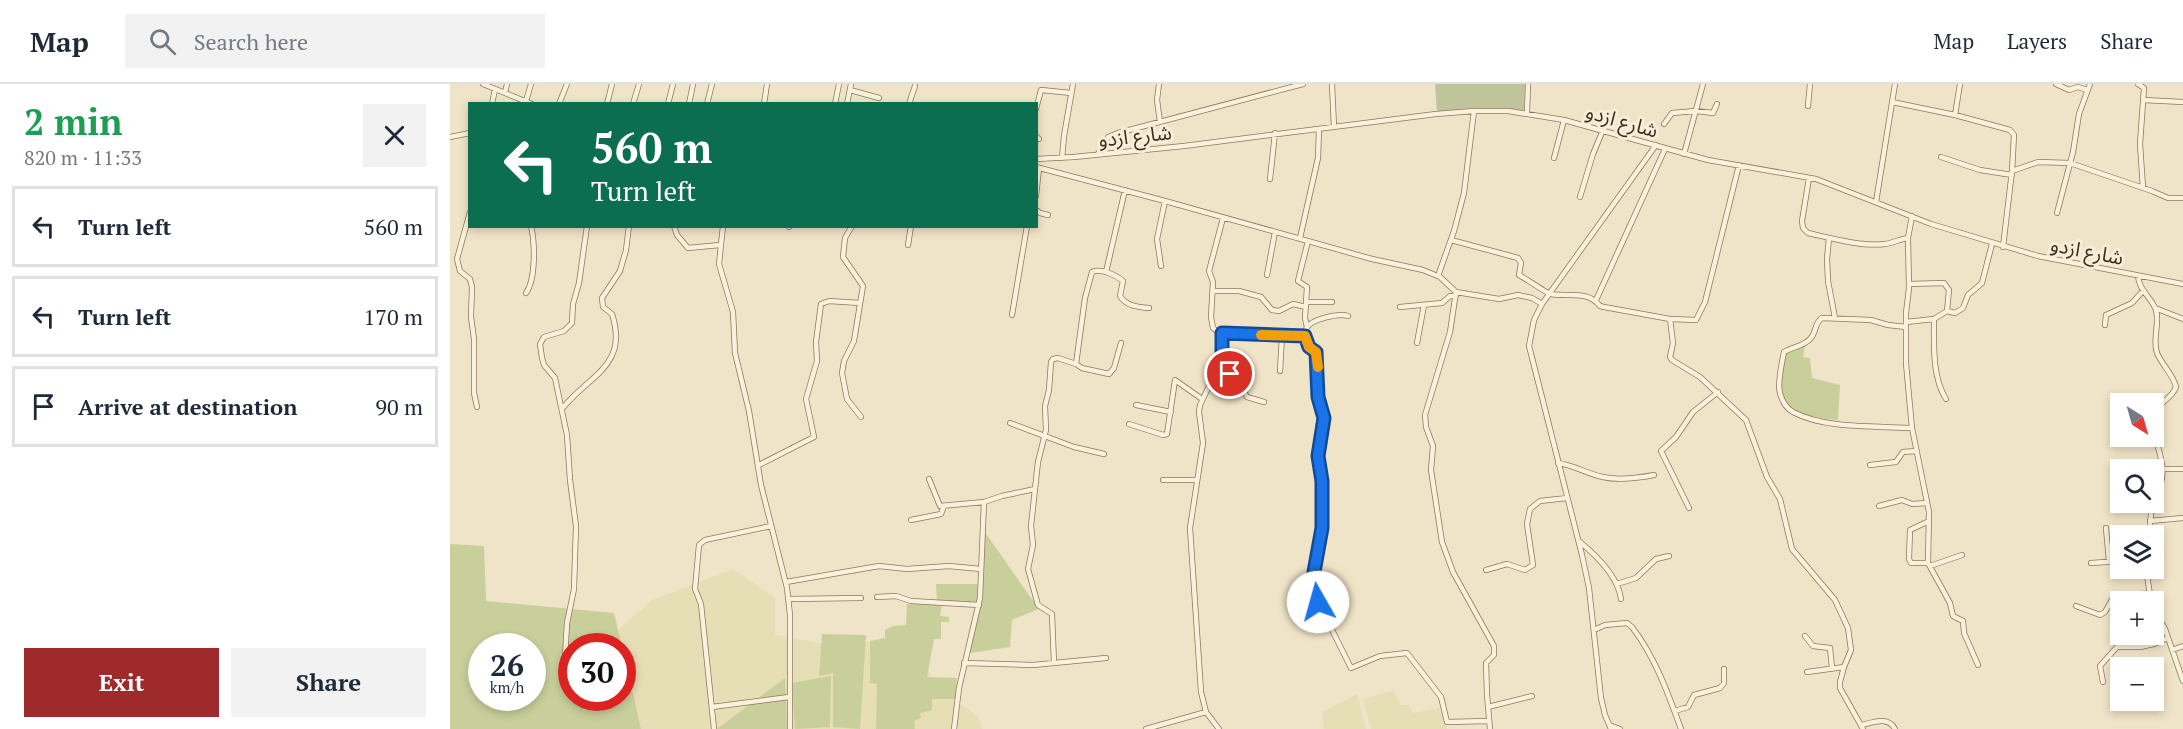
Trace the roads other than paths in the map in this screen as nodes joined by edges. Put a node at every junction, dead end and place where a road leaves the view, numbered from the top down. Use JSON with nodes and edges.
{"nodes":[{"id":1,"x":483,"y":84,"type":"edge"},
{"id":2,"x":507,"y":84,"type":"edge"},
{"id":3,"x":531,"y":84,"type":"edge"},
{"id":4,"x":567,"y":84,"type":"edge"},
{"id":5,"x":612,"y":84,"type":"edge"},
{"id":6,"x":639,"y":84,"type":"edge"},
{"id":7,"x":673,"y":84,"type":"edge"},
{"id":8,"x":693,"y":84,"type":"edge"},
{"id":9,"x":712,"y":84,"type":"edge"},
{"id":10,"x":767,"y":84,"type":"edge"},
{"id":11,"x":839,"y":84,"type":"edge"},
{"id":12,"x":851,"y":84,"type":"edge"},
{"id":13,"x":1073,"y":84,"type":"edge"},
{"id":14,"x":1159,"y":84,"type":"edge"},
{"id":15,"x":1303,"y":84,"type":"edge"},
{"id":16,"x":1332,"y":84,"type":"edge"},
{"id":17,"x":1528,"y":84,"type":"edge"},
{"id":18,"x":1703,"y":84,"type":"edge"},
{"id":19,"x":1810,"y":84,"type":"edge"},
{"id":20,"x":1895,"y":84,"type":"edge"},
{"id":21,"x":1960,"y":84,"type":"edge"},
{"id":22,"x":2056,"y":84,"type":"edge"},
{"id":23,"x":2090,"y":84,"type":"edge"},
{"id":24,"x":2138,"y":84,"type":"edge"},
{"id":25,"x":915,"y":86,"type":"dead end"},
{"id":26,"x":1284,"y":86,"type":"edge"},
{"id":27,"x":495,"y":90,"type":"junction"},
{"id":28,"x":850,"y":90,"type":"junction"},
{"id":29,"x":2087,"y":90,"type":"junction"},
{"id":30,"x":505,"y":93,"type":"junction"},
{"id":31,"x":1071,"y":93,"type":"junction"},
{"id":32,"x":879,"y":98,"type":"dead end"},
{"id":33,"x":2143,"y":100,"type":"junction"},
{"id":34,"x":526,"y":101,"type":"joint"},
{"id":35,"x":491,"y":102,"type":"edge"},
{"id":36,"x":560,"y":102,"type":"edge"},
{"id":37,"x":608,"y":102,"type":"edge"},
{"id":38,"x":634,"y":102,"type":"edge"},
{"id":39,"x":668,"y":102,"type":"edge"},
{"id":40,"x":689,"y":102,"type":"edge"},
{"id":41,"x":708,"y":102,"type":"edge"},
{"id":42,"x":764,"y":102,"type":"edge"},
{"id":43,"x":835,"y":102,"type":"edge"},
{"id":44,"x":847,"y":102,"type":"edge"},
{"id":45,"x":910,"y":102,"type":"edge"},
{"id":46,"x":1038,"y":102,"type":"edge"},
{"id":47,"x":1892,"y":102,"type":"junction"},
{"id":48,"x":2183,"y":102,"type":"edge"},
{"id":49,"x":1717,"y":104,"type":"dead end"},
{"id":50,"x":1808,"y":106,"type":"dead end"},
{"id":51,"x":1474,"y":111,"type":"junction"},
{"id":52,"x":1696,"y":111,"type":"junction"},
{"id":53,"x":1527,"y":113,"type":"junction"},
{"id":54,"x":1955,"y":115,"type":"junction"},
{"id":55,"x":1564,"y":120,"type":"junction"},
{"id":56,"x":1160,"y":122,"type":"junction"},
{"id":57,"x":1664,"y":124,"type":"dead end"},
{"id":58,"x":1334,"y":127,"type":"junction"},
{"id":59,"x":1319,"y":129,"type":"junction"},
{"id":60,"x":1603,"y":130,"type":"junction"},
{"id":61,"x":1275,"y":133,"type":"junction"},
{"id":62,"x":468,"y":134,"type":"edge"},
{"id":63,"x":450,"y":138,"type":"edge"},
{"id":64,"x":1656,"y":145,"type":"junction"},
{"id":65,"x":1665,"y":149,"type":"junction"},
{"id":66,"x":1097,"y":154,"type":"junction"},
{"id":67,"x":1684,"y":154,"type":"junction"},
{"id":68,"x":1883,"y":155,"type":"junction"},
{"id":69,"x":1891,"y":157,"type":"dead end"},
{"id":70,"x":1941,"y":157,"type":"dead end"},
{"id":71,"x":1062,"y":158,"type":"junction"},
{"id":72,"x":1554,"y":158,"type":"dead end"},
{"id":73,"x":1038,"y":159,"type":"edge"},
{"id":74,"x":2070,"y":163,"type":"junction"},
{"id":75,"x":1739,"y":165,"type":"junction"},
{"id":76,"x":1038,"y":168,"type":"edge"},
{"id":77,"x":2012,"y":173,"type":"junction"},
{"id":78,"x":1809,"y":178,"type":"junction"},
{"id":79,"x":1270,"y":179,"type":"dead end"},
{"id":80,"x":2143,"y":188,"type":"junction"},
{"id":81,"x":1125,"y":190,"type":"junction"},
{"id":82,"x":1580,"y":197,"type":"dead end"},
{"id":83,"x":2183,"y":198,"type":"edge"},
{"id":84,"x":1165,"y":201,"type":"junction"},
{"id":85,"x":1876,"y":202,"type":"junction"},
{"id":86,"x":1038,"y":212,"type":"edge"},
{"id":87,"x":2057,"y":213,"type":"dead end"},
{"id":88,"x":1048,"y":215,"type":"dead end"},
{"id":89,"x":1912,"y":216,"type":"junction"},
{"id":90,"x":1223,"y":218,"type":"junction"},
{"id":91,"x":468,"y":219,"type":"edge"},
{"id":92,"x":531,"y":228,"type":"edge"},
{"id":93,"x":587,"y":228,"type":"edge"},
{"id":94,"x":629,"y":228,"type":"edge"},
{"id":95,"x":675,"y":228,"type":"edge"},
{"id":96,"x":723,"y":228,"type":"edge"},
{"id":97,"x":850,"y":228,"type":"edge"},
{"id":98,"x":911,"y":228,"type":"edge"},
{"id":99,"x":1028,"y":228,"type":"edge"},
{"id":100,"x":1275,"y":232,"type":"junction"},
{"id":101,"x":1300,"y":238,"type":"junction"},
{"id":102,"x":1829,"y":238,"type":"junction"},
{"id":103,"x":1908,"y":238,"type":"junction"},
{"id":104,"x":1451,"y":240,"type":"junction"},
{"id":105,"x":1308,"y":241,"type":"junction"},
{"id":106,"x":1992,"y":244,"type":"junction"},
{"id":107,"x":720,"y":245,"type":"junction"},
{"id":108,"x":908,"y":245,"type":"dead end"},
{"id":109,"x":2003,"y":247,"type":"junction"},
{"id":110,"x":1161,"y":266,"type":"dead end"},
{"id":111,"x":1106,"y":272,"type":"junction"},
{"id":112,"x":1267,"y":275,"type":"dead end"},
{"id":113,"x":1438,"y":276,"type":"junction"},
{"id":114,"x":2138,"y":276,"type":"junction"},
{"id":115,"x":1909,"y":284,"type":"junction"},
{"id":116,"x":2183,"y":284,"type":"edge"},
{"id":117,"x":1213,"y":291,"type":"junction"},
{"id":118,"x":2143,"y":291,"type":"junction"},
{"id":119,"x":526,"y":293,"type":"dead end"},
{"id":120,"x":1456,"y":294,"type":"junction"},
{"id":121,"x":1549,"y":294,"type":"junction"},
{"id":122,"x":1596,"y":300,"type":"junction"},
{"id":123,"x":1332,"y":302,"type":"dead end"},
{"id":124,"x":860,"y":303,"type":"junction"},
{"id":125,"x":1306,"y":304,"type":"junction"},
{"id":126,"x":1542,"y":304,"type":"junction"},
{"id":127,"x":1424,"y":305,"type":"junction"},
{"id":128,"x":1149,"y":308,"type":"dead end"},
{"id":129,"x":1400,"y":308,"type":"dead end"},
{"id":130,"x":2155,"y":308,"type":"junction"},
{"id":131,"x":1947,"y":311,"type":"junction"},
{"id":132,"x":1012,"y":315,"type":"dead end"},
{"id":133,"x":1348,"y":316,"type":"dead end"},
{"id":134,"x":1835,"y":318,"type":"junction"},
{"id":135,"x":1670,"y":319,"type":"junction"},
{"id":136,"x":2183,"y":319,"type":"edge"},
{"id":137,"x":1934,"y":320,"type":"junction"},
{"id":138,"x":1906,"y":325,"type":"junction"},
{"id":139,"x":2105,"y":325,"type":"dead end"},
{"id":140,"x":1307,"y":327,"type":"junction"},
{"id":141,"x":1222,"y":333,"type":"junction"},
{"id":142,"x":1282,"y":336,"type":"junction"},
{"id":143,"x":1305,"y":336,"type":"junction"},
{"id":144,"x":1121,"y":343,"type":"dead end"},
{"id":145,"x":1417,"y":343,"type":"dead end"},
{"id":146,"x":1076,"y":364,"type":"junction"},
{"id":147,"x":1280,"y":371,"type":"dead end"},
{"id":148,"x":1228,"y":376,"type":"junction"},
{"id":149,"x":1718,"y":392,"type":"junction"},
{"id":150,"x":1202,"y":399,"type":"junction"},
{"id":151,"x":1946,"y":399,"type":"dead end"},
{"id":152,"x":2164,"y":401,"type":"edge"},
{"id":153,"x":1264,"y":402,"type":"dead end"},
{"id":154,"x":1136,"y":405,"type":"dead end"},
{"id":155,"x":477,"y":407,"type":"dead end"},
{"id":156,"x":562,"y":409,"type":"junction"},
{"id":157,"x":1170,"y":412,"type":"junction"},
{"id":158,"x":861,"y":417,"type":"dead end"},
{"id":159,"x":1010,"y":423,"type":"dead end"},
{"id":160,"x":1129,"y":424,"type":"dead end"},
{"id":161,"x":1912,"y":428,"type":"junction"},
{"id":162,"x":1045,"y":436,"type":"junction"},
{"id":163,"x":1917,"y":451,"type":"junction"},
{"id":164,"x":1104,"y":454,"type":"dead end"},
{"id":165,"x":1558,"y":463,"type":"junction"},
{"id":166,"x":759,"y":465,"type":"junction"},
{"id":167,"x":1870,"y":465,"type":"dead end"},
{"id":168,"x":2164,"y":469,"type":"edge"},
{"id":169,"x":2183,"y":469,"type":"edge"},
{"id":170,"x":1654,"y":475,"type":"dead end"},
{"id":171,"x":929,"y":479,"type":"dead end"},
{"id":172,"x":1164,"y":480,"type":"dead end"},
{"id":173,"x":1197,"y":480,"type":"junction"},
{"id":174,"x":1035,"y":489,"type":"junction"},
{"id":175,"x":1567,"y":498,"type":"junction"},
{"id":176,"x":984,"y":502,"type":"junction"},
{"id":177,"x":1927,"y":502,"type":"junction"},
{"id":178,"x":944,"y":506,"type":"junction"},
{"id":179,"x":1879,"y":506,"type":"dead end"},
{"id":180,"x":1689,"y":508,"type":"dead end"},
{"id":181,"x":2151,"y":513,"type":"edge"},
{"id":182,"x":2183,"y":518,"type":"edge"},
{"id":183,"x":911,"y":520,"type":"dead end"},
{"id":184,"x":2150,"y":521,"type":"junction"},
{"id":185,"x":1929,"y":522,"type":"junction"},
{"id":186,"x":2150,"y":525,"type":"edge"},
{"id":187,"x":771,"y":526,"type":"junction"},
{"id":188,"x":2106,"y":528,"type":"dead end"},
{"id":189,"x":1579,"y":541,"type":"junction"},
{"id":190,"x":1962,"y":555,"type":"dead end"},
{"id":191,"x":1669,"y":556,"type":"dead end"},
{"id":192,"x":2109,"y":561,"type":"joint"},
{"id":193,"x":2091,"y":563,"type":"dead end"},
{"id":194,"x":1929,"y":565,"type":"junction"},
{"id":195,"x":981,"y":569,"type":"junction"},
{"id":196,"x":1486,"y":570,"type":"dead end"},
{"id":197,"x":786,"y":582,"type":"junction"},
{"id":198,"x":1617,"y":584,"type":"junction"},
{"id":199,"x":877,"y":597,"type":"dead end"},
{"id":200,"x":861,"y":598,"type":"dead end"},
{"id":201,"x":789,"y":599,"type":"junction"},
{"id":202,"x":1621,"y":599,"type":"dead end"},
{"id":203,"x":2110,"y":603,"type":"edge"},
{"id":204,"x":979,"y":606,"type":"junction"},
{"id":205,"x":2076,"y":606,"type":"dead end"},
{"id":206,"x":1594,"y":630,"type":"junction"},
{"id":207,"x":2164,"y":630,"type":"edge"},
{"id":208,"x":566,"y":633,"type":"edge"},
{"id":209,"x":1805,"y":636,"type":"dead end"},
{"id":210,"x":2168,"y":638,"type":"junction"},
{"id":211,"x":2183,"y":646,"type":"edge"},
{"id":212,"x":2172,"y":650,"type":"junction"},
{"id":213,"x":1106,"y":658,"type":"dead end"},
{"id":214,"x":964,"y":663,"type":"junction"},
{"id":215,"x":1054,"y":663,"type":"junction"},
{"id":216,"x":1978,"y":665,"type":"dead end"},
{"id":217,"x":1844,"y":667,"type":"junction"},
{"id":218,"x":1832,"y":668,"type":"junction"},
{"id":219,"x":1724,"y":669,"type":"dead end"},
{"id":220,"x":1807,"y":672,"type":"dead end"},
{"id":221,"x":2183,"y":681,"type":"edge"},
{"id":222,"x":2103,"y":682,"type":"dead end"},
{"id":223,"x":1532,"y":696,"type":"dead end"},
{"id":224,"x":789,"y":697,"type":"junction"},
{"id":225,"x":1488,"y":706,"type":"junction"},
{"id":226,"x":712,"y":707,"type":"junction"},
{"id":227,"x":1675,"y":711,"type":"junction"},
{"id":228,"x":1206,"y":712,"type":"junction"},
{"id":229,"x":1489,"y":721,"type":"junction"},
{"id":230,"x":1610,"y":727,"type":"edge"},
{"id":231,"x":1862,"y":727,"type":"edge"},
{"id":232,"x":714,"y":729,"type":"edge"},
{"id":233,"x":790,"y":729,"type":"edge"},
{"id":234,"x":954,"y":729,"type":"edge"},
{"id":235,"x":1146,"y":729,"type":"edge"},
{"id":236,"x":1219,"y":729,"type":"edge"},
{"id":237,"x":1490,"y":729,"type":"edge"},
{"id":238,"x":1620,"y":729,"type":"edge"},
{"id":239,"x":1681,"y":729,"type":"edge"},
{"id":240,"x":1895,"y":729,"type":"edge"}],
"edges":[{"from":1,"to":27,"type":"street"},
{"from":2,"to":30,"type":"street"},
{"from":3,"to":34,"type":"street"},
{"from":4,"to":36,"type":"street"},
{"from":5,"to":37,"type":"street"},
{"from":6,"to":38,"type":"street"},
{"from":7,"to":39,"type":"street"},
{"from":8,"to":40,"type":"street"},
{"from":9,"to":41,"type":"street"},
{"from":10,"to":42,"type":"street"},
{"from":11,"to":43,"type":"street"},
{"from":12,"to":28,"type":"street"},
{"from":13,"to":31,"type":"street"},
{"from":14,"to":56,"type":"street"},
{"from":15,"to":26,"type":"street"},
{"from":16,"to":58,"type":"street"},
{"from":17,"to":53,"type":"street"},
{"from":18,"to":52,"type":"street"},
{"from":19,"to":50,"type":"street"},
{"from":20,"to":47,"type":"street"},
{"from":21,"to":54,"type":"street"},
{"from":22,"to":29,"type":"street"},
{"from":23,"to":29,"type":"street"},
{"from":24,"to":33,"type":"street"},
{"from":25,"to":45,"type":"street"},
{"from":26,"to":56,"type":"street"},
{"from":27,"to":30,"type":"street"},
{"from":27,"to":35,"type":"street"},
{"from":28,"to":32,"type":"street"},
{"from":28,"to":44,"type":"street"},
{"from":29,"to":74,"type":"street"},
{"from":30,"to":34,"type":"street"},
{"from":31,"to":46,"type":"street"},
{"from":31,"to":71,"type":"street"},
{"from":33,"to":48,"type":"street"},
{"from":33,"to":80,"type":"street"},
{"from":47,"to":54,"type":"street"},
{"from":47,"to":68,"type":"street"},
{"from":49,"to":52,"type":"street"},
{"from":51,"to":53,"type":"street","name":"شارع ازدو"},
{"from":51,"to":58,"type":"street","name":"شارع ازدو"},
{"from":51,"to":104,"type":"street"},
{"from":52,"to":57,"type":"street"},
{"from":52,"to":67,"type":"street"},
{"from":53,"to":55,"type":"street","name":"شارع ازدو"},
{"from":54,"to":77,"type":"street"},
{"from":55,"to":60,"type":"street","name":"شارع ازدو"},
{"from":55,"to":72,"type":"street"},
{"from":56,"to":66,"type":"street"},
{"from":58,"to":59,"type":"street","name":"شارع ازدو"},
{"from":59,"to":61,"type":"street","name":"شارع ازدو"},
{"from":59,"to":101,"type":"street"},
{"from":60,"to":64,"type":"street","name":"شارع ازدو"},
{"from":60,"to":82,"type":"street"},
{"from":61,"to":66,"type":"street","name":"شارع ازدو"},
{"from":61,"to":79,"type":"street"},
{"from":62,"to":63,"type":"street"},
{"from":64,"to":65,"type":"street","name":"شارع ازدو"},
{"from":64,"to":121,"type":"street"},
{"from":65,"to":67,"type":"street","name":"شارع ازدو"},
{"from":65,"to":122,"type":"street"},
{"from":66,"to":71,"type":"street","name":"شارع ازدو"},
{"from":67,"to":75,"type":"street","name":"شارع ازدو"},
{"from":68,"to":69,"type":"street"},
{"from":68,"to":85,"type":"street"},
{"from":70,"to":77,"type":"street"},
{"from":71,"to":73,"type":"street","name":"شارع ازدو"},
{"from":74,"to":77,"type":"street"},
{"from":74,"to":80,"type":"street"},
{"from":74,"to":87,"type":"street"},
{"from":75,"to":78,"type":"street","name":"شارع ازدو"},
{"from":75,"to":135,"type":"street"},
{"from":76,"to":81,"type":"street"},
{"from":77,"to":109,"type":"street"},
{"from":78,"to":85,"type":"street","name":"شارع ازدو"},
{"from":78,"to":102,"type":"street"},
{"from":80,"to":83,"type":"street"},
{"from":81,"to":84,"type":"street"},
{"from":81,"to":111,"type":"street"},
{"from":84,"to":90,"type":"street"},
{"from":84,"to":110,"type":"street"},
{"from":85,"to":89,"type":"street","name":"شارع ازدو"},
{"from":86,"to":88,"type":"street"},
{"from":89,"to":103,"type":"street"},
{"from":89,"to":106,"type":"street","name":"شارع ازدو"},
{"from":90,"to":100,"type":"street"},
{"from":90,"to":117,"type":"street"},
{"from":91,"to":155,"type":"street"},
{"from":92,"to":119,"type":"street"},
{"from":93,"to":156,"type":"street"},
{"from":94,"to":156,"type":"street"},
{"from":95,"to":107,"type":"street"},
{"from":96,"to":107,"type":"street"},
{"from":97,"to":124,"type":"street"},
{"from":98,"to":108,"type":"street"},
{"from":99,"to":132,"type":"street"},
{"from":100,"to":101,"type":"street"},
{"from":100,"to":112,"type":"street"},
{"from":101,"to":105,"type":"street"},
{"from":102,"to":103,"type":"street"},
{"from":102,"to":134,"type":"street"},
{"from":103,"to":115,"type":"street"},
{"from":104,"to":113,"type":"street"},
{"from":104,"to":121,"type":"street"},
{"from":105,"to":113,"type":"street"},
{"from":105,"to":125,"type":"street"},
{"from":106,"to":109,"type":"street","name":"شارع ازدو"},
{"from":106,"to":131,"type":"street"},
{"from":107,"to":166,"type":"street"},
{"from":109,"to":114,"type":"street","name":"شارع ازدو"},
{"from":111,"to":128,"type":"street"},
{"from":111,"to":146,"type":"street"},
{"from":113,"to":120,"type":"street"},
{"from":114,"to":116,"type":"street","name":"شارع ازدو"},
{"from":114,"to":118,"type":"street"},
{"from":115,"to":131,"type":"street"},
{"from":115,"to":138,"type":"street"},
{"from":117,"to":125,"type":"street"},
{"from":117,"to":141,"type":"street"},
{"from":118,"to":130,"type":"street"},
{"from":118,"to":139,"type":"street"},
{"from":120,"to":126,"type":"street"},
{"from":120,"to":127,"type":"street"},
{"from":120,"to":225,"type":"street"},
{"from":121,"to":122,"type":"street"},
{"from":121,"to":126,"type":"street"},
{"from":122,"to":135,"type":"street"},
{"from":123,"to":125,"type":"street"},
{"from":124,"to":158,"type":"street"},
{"from":124,"to":166,"type":"street"},
{"from":125,"to":140,"type":"street"},
{"from":126,"to":165,"type":"street"},
{"from":127,"to":129,"type":"street"},
{"from":127,"to":145,"type":"street"},
{"from":130,"to":136,"type":"street"},
{"from":130,"to":152,"type":"street"},
{"from":131,"to":137,"type":"street"},
{"from":133,"to":140,"type":"street"},
{"from":134,"to":138,"type":"street"},
{"from":134,"to":161,"type":"street"},
{"from":135,"to":149,"type":"street"},
{"from":137,"to":138,"type":"street"},
{"from":137,"to":151,"type":"street"},
{"from":138,"to":161,"type":"street"},
{"from":140,"to":143,"type":"street"},
{"from":141,"to":142,"type":"street"},
{"from":141,"to":148,"type":"street"},
{"from":142,"to":143,"type":"street"},
{"from":142,"to":147,"type":"street"},
{"from":143,"to":229,"type":"street"},
{"from":144,"to":146,"type":"street"},
{"from":146,"to":162,"type":"street"},
{"from":148,"to":150,"type":"street"},
{"from":148,"to":153,"type":"street"},
{"from":149,"to":180,"type":"street"},
{"from":149,"to":217,"type":"street"},
{"from":150,"to":157,"type":"street"},
{"from":150,"to":173,"type":"street"},
{"from":154,"to":157,"type":"street"},
{"from":156,"to":208,"type":"street"},
{"from":157,"to":160,"type":"street"},
{"from":159,"to":162,"type":"street"},
{"from":161,"to":163,"type":"street"},
{"from":162,"to":164,"type":"street"},
{"from":162,"to":174,"type":"street"},
{"from":163,"to":167,"type":"street"},
{"from":163,"to":177,"type":"street"},
{"from":165,"to":170,"type":"street"},
{"from":165,"to":175,"type":"street"},
{"from":166,"to":187,"type":"street"},
{"from":168,"to":169,"type":"street"},
{"from":171,"to":178,"type":"street"},
{"from":172,"to":173,"type":"street"},
{"from":173,"to":228,"type":"street"},
{"from":174,"to":176,"type":"street"},
{"from":174,"to":215,"type":"street"},
{"from":175,"to":189,"type":"street"},
{"from":175,"to":196,"type":"street"},
{"from":176,"to":178,"type":"street"},
{"from":176,"to":195,"type":"street"},
{"from":177,"to":179,"type":"street"},
{"from":177,"to":185,"type":"street"},
{"from":178,"to":183,"type":"street"},
{"from":181,"to":184,"type":"street"},
{"from":182,"to":184,"type":"street"},
{"from":184,"to":186,"type":"street"},
{"from":185,"to":194,"type":"street"},
{"from":185,"to":194,"type":"street"},
{"from":187,"to":197,"type":"street"},
{"from":187,"to":226,"type":"street"},
{"from":188,"to":192,"type":"street"},
{"from":189,"to":198,"type":"street"},
{"from":189,"to":206,"type":"street"},
{"from":190,"to":194,"type":"street"},
{"from":191,"to":198,"type":"street"},
{"from":192,"to":193,"type":"street"},
{"from":194,"to":216,"type":"street"},
{"from":195,"to":197,"type":"street"},
{"from":195,"to":204,"type":"street"},
{"from":197,"to":201,"type":"street"},
{"from":198,"to":202,"type":"street"},
{"from":199,"to":204,"type":"street"},
{"from":200,"to":201,"type":"street"},
{"from":201,"to":224,"type":"street"},
{"from":203,"to":205,"type":"street"},
{"from":204,"to":214,"type":"street"},
{"from":206,"to":227,"type":"street"},
{"from":206,"to":230,"type":"street"},
{"from":207,"to":210,"type":"street"},
{"from":209,"to":218,"type":"street"},
{"from":210,"to":212,"type":"street"},
{"from":210,"to":222,"type":"street"},
{"from":211,"to":212,"type":"street"},
{"from":212,"to":221,"type":"street"},
{"from":213,"to":215,"type":"street"},
{"from":214,"to":215,"type":"street"},
{"from":214,"to":234,"type":"street"},
{"from":217,"to":218,"type":"street"},
{"from":217,"to":231,"type":"street"},
{"from":218,"to":220,"type":"street"},
{"from":219,"to":227,"type":"street"},
{"from":223,"to":225,"type":"street"},
{"from":224,"to":226,"type":"street"},
{"from":224,"to":233,"type":"street"},
{"from":225,"to":229,"type":"street"},
{"from":226,"to":232,"type":"street"},
{"from":227,"to":239,"type":"street"},
{"from":228,"to":235,"type":"street"},
{"from":228,"to":236,"type":"street"},
{"from":229,"to":237,"type":"street"},
{"from":230,"to":238,"type":"street"},
{"from":231,"to":240,"type":"street"}]}
